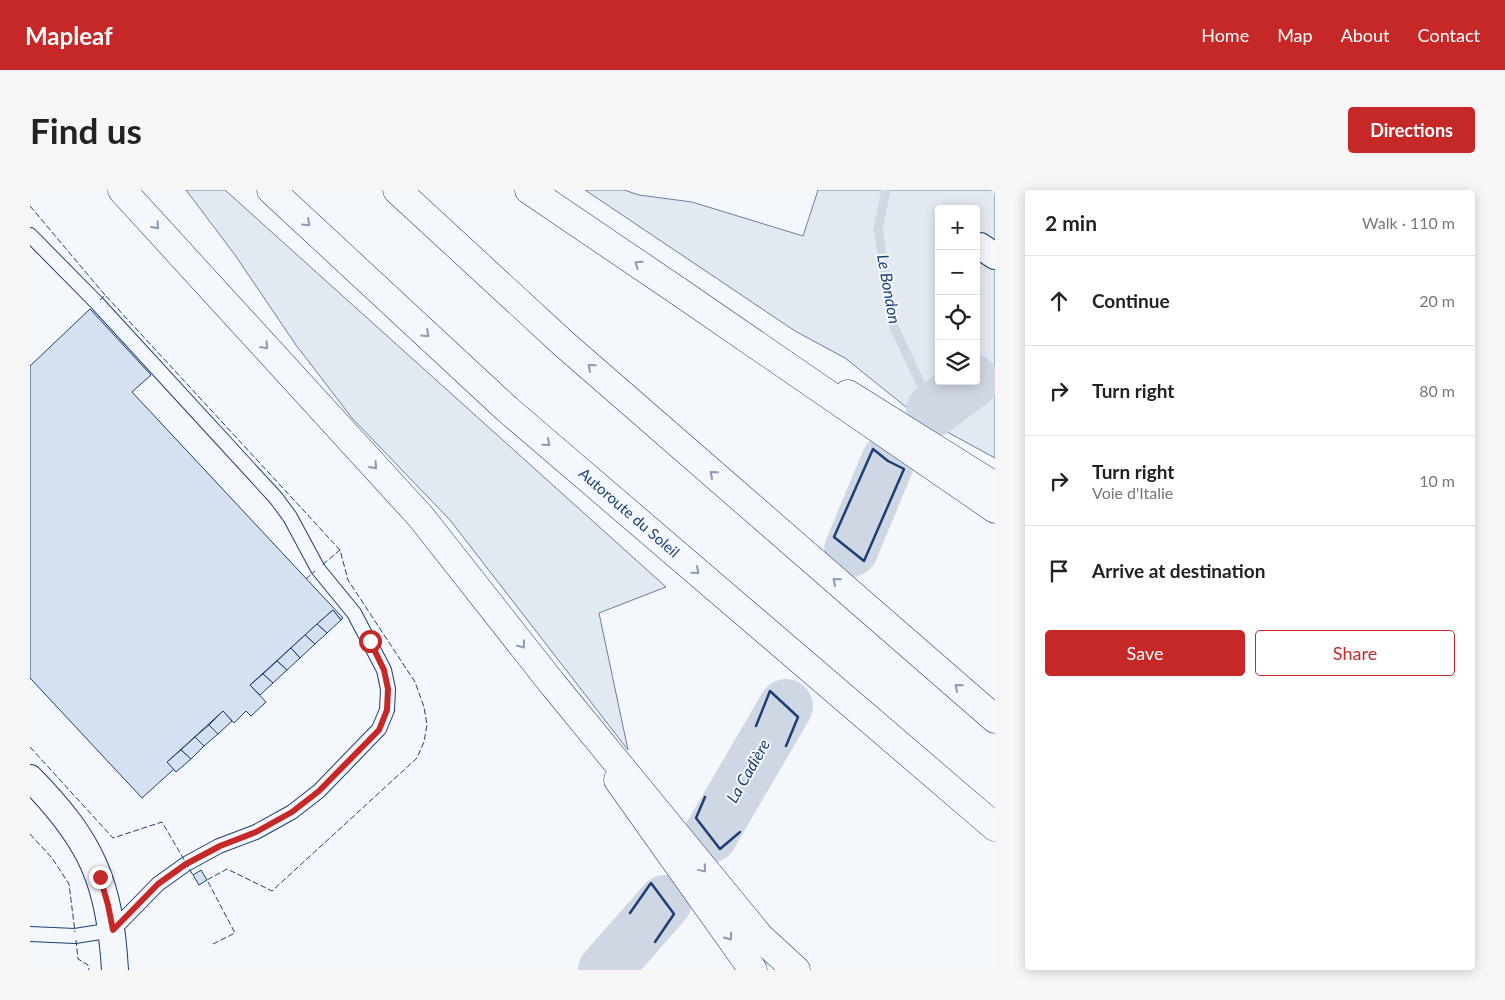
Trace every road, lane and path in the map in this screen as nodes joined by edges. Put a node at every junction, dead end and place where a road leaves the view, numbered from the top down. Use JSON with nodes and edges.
{"nodes":[{"id":1,"x":122,"y":190,"type":"edge"},
{"id":2,"x":271,"y":190,"type":"edge"},
{"id":3,"x":397,"y":190,"type":"edge"},
{"id":4,"x":529,"y":190,"type":"edge"},
{"id":5,"x":30,"y":235,"type":"edge"},
{"id":6,"x":916,"y":444,"type":"junction"},
{"id":7,"x":995,"y":486,"type":"edge"},
{"id":8,"x":995,"y":509,"type":"edge"},
{"id":9,"x":550,"y":682,"type":"junction"},
{"id":10,"x":995,"y":719,"type":"edge"},
{"id":11,"x":30,"y":778,"type":"edge"},
{"id":12,"x":995,"y":827,"type":"edge"},
{"id":13,"x":113,"y":930,"type":"junction"},
{"id":14,"x":30,"y":934,"type":"edge"},
{"id":15,"x":115,"y":970,"type":"edge"},
{"id":16,"x":753,"y":970,"type":"edge"},
{"id":17,"x":796,"y":970,"type":"edge"}],
"edges":[{"from":1,"to":9,"type":"main road","one_way":true},
{"from":2,"to":12,"type":"main road","name":"Autoroute du Soleil","one_way":true},
{"from":10,"to":3,"type":"main road","one_way":true},
{"from":6,"to":4,"type":"main road","one_way":true},
{"from":5,"to":13,"type":"lane"},
{"from":6,"to":7,"type":"main road"},
{"from":6,"to":8,"type":"main road"},
{"from":9,"to":16,"type":"main road","one_way":true},
{"from":9,"to":17,"type":"main road","one_way":true},
{"from":11,"to":13,"type":"street"},
{"from":13,"to":14,"type":"lane"},
{"from":13,"to":15,"type":"street"}]}
